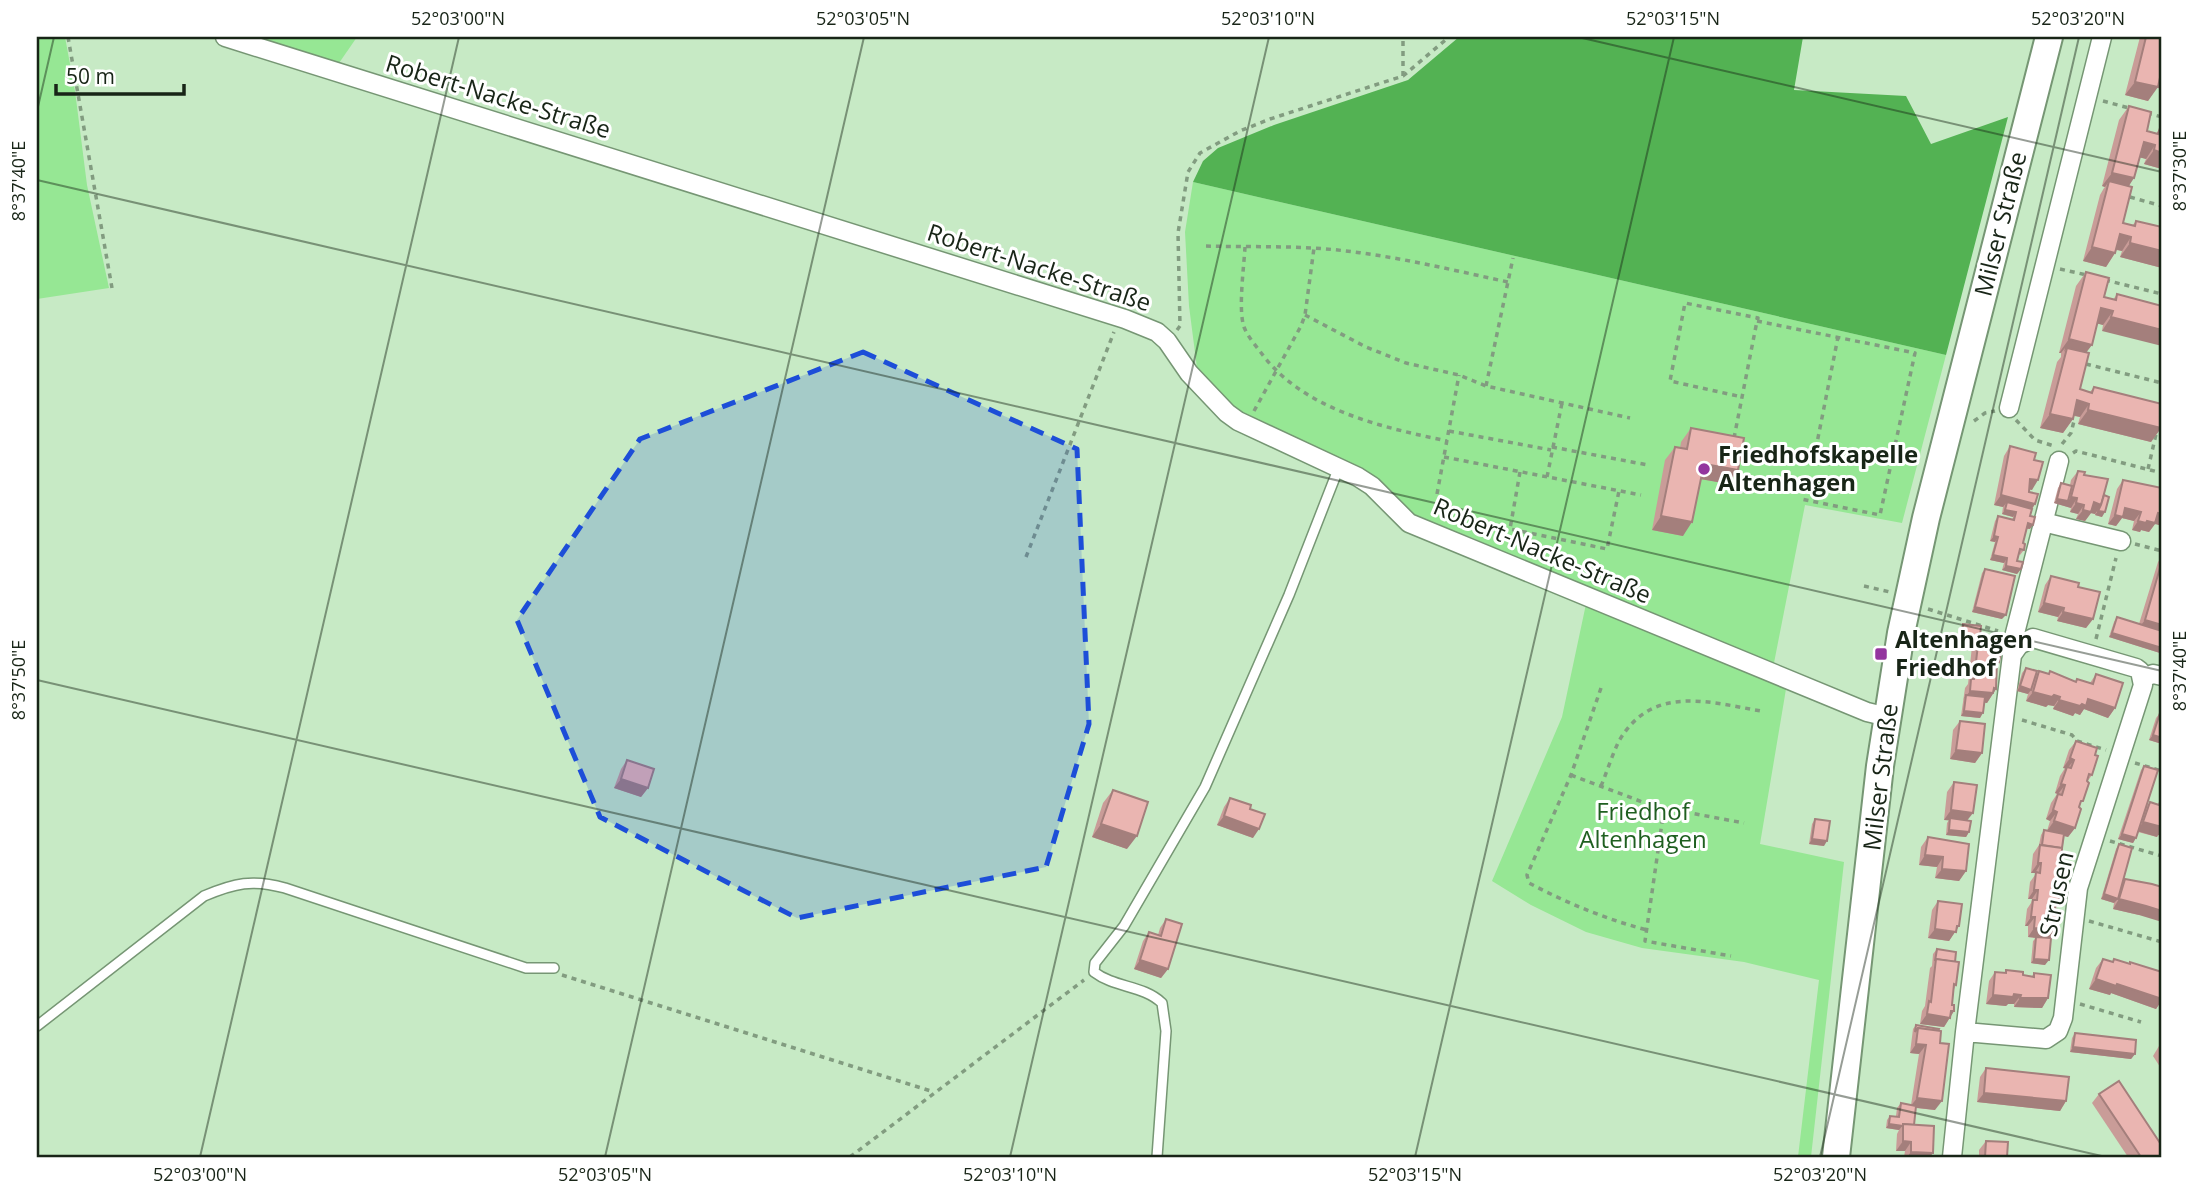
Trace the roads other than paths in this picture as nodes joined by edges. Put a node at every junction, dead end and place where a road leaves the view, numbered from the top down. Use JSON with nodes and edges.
{"nodes":[{"id":1,"x":225,"y":37,"type":"edge"},
{"id":2,"x":2049,"y":37,"type":"edge"},
{"id":3,"x":2102,"y":37,"type":"edge"},
{"id":4,"x":2009,"y":408,"type":"road end"},
{"id":5,"x":2059,"y":461,"type":"road end"},
{"id":6,"x":1339,"y":467,"type":"junction"},
{"id":7,"x":2043,"y":522,"type":"junction"},
{"id":8,"x":2121,"y":541,"type":"road end"},
{"id":9,"x":2017,"y":641,"type":"junction"},
{"id":10,"x":2162,"y":676,"type":"edge"},
{"id":11,"x":2143,"y":678,"type":"junction"},
{"id":12,"x":1888,"y":717,"type":"junction"},
{"id":13,"x":554,"y":968,"type":"road end"},
{"id":14,"x":37,"y":1026,"type":"edge"},
{"id":15,"x":1965,"y":1032,"type":"junction"},
{"id":16,"x":1157,"y":1157,"type":"edge"},
{"id":17,"x":1836,"y":1157,"type":"edge"},
{"id":18,"x":1952,"y":1157,"type":"edge"}],
"edges":[{"from":1,"to":6,"type":"street","name":"Robert-Nacke-Straße"},
{"from":2,"to":12,"type":"main road","name":"Milser Straße"},
{"from":3,"to":4,"type":"street"},
{"from":5,"to":7,"type":"street"},
{"from":6,"to":12,"type":"street","name":"Robert-Nacke-Straße"},
{"from":6,"to":16,"type":"lane"},
{"from":7,"to":8,"type":"street"},
{"from":7,"to":9,"type":"street"},
{"from":9,"to":11,"type":"street"},
{"from":9,"to":15,"type":"street"},
{"from":10,"to":11,"type":"street"},
{"from":11,"to":15,"type":"street","name":"Strusen"},
{"from":12,"to":17,"type":"main road","name":"Milser Straße"},
{"from":13,"to":14,"type":"lane"},
{"from":15,"to":18,"type":"street"}]}
